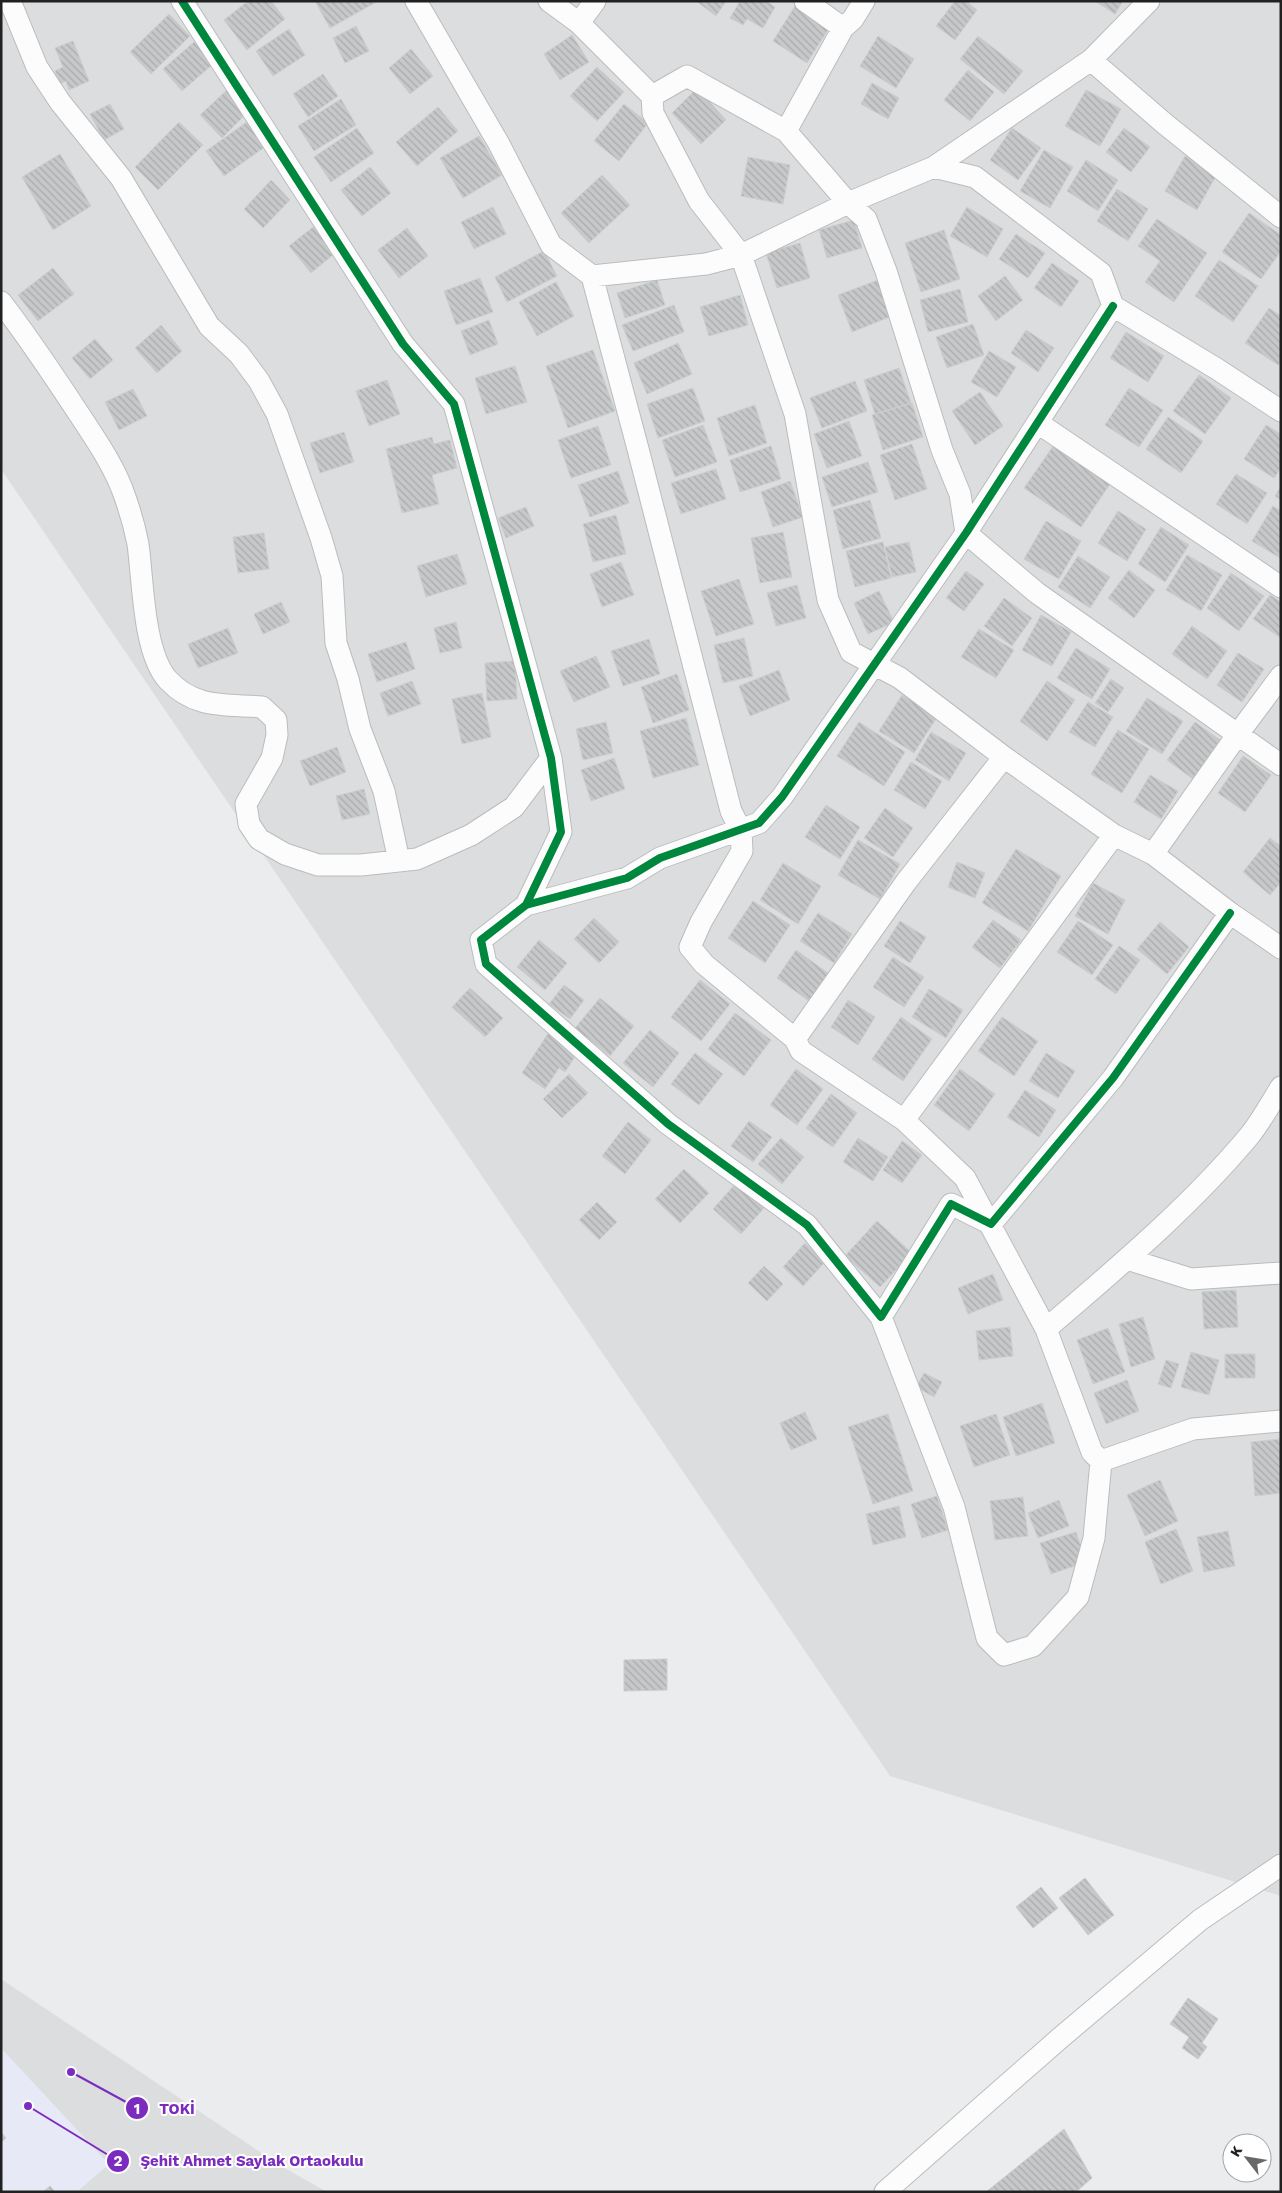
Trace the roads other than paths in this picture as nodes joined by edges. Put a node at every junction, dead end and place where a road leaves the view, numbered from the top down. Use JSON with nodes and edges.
{"nodes":[{"id":1,"x":10,"y":1,"type":"edge"},
{"id":2,"x":182,"y":1,"type":"edge"},
{"id":3,"x":549,"y":1,"type":"edge"},
{"id":4,"x":595,"y":1,"type":"edge"},
{"id":5,"x":805,"y":1,"type":"edge"},
{"id":6,"x":864,"y":1,"type":"edge"},
{"id":7,"x":1149,"y":1,"type":"edge"},
{"id":8,"x":421,"y":4,"type":"edge"},
{"id":9,"x":579,"y":23,"type":"junction"},
{"id":10,"x":843,"y":28,"type":"junction"},
{"id":11,"x":1091,"y":60,"type":"junction"},
{"id":12,"x":652,"y":96,"type":"junction"},
{"id":13,"x":786,"y":131,"type":"junction"},
{"id":14,"x":934,"y":167,"type":"junction"},
{"id":15,"x":848,"y":203,"type":"junction"},
{"id":16,"x":1281,"y":217,"type":"edge"},
{"id":17,"x":741,"y":255,"type":"junction"},
{"id":18,"x":592,"y":276,"type":"junction"},
{"id":19,"x":1,"y":302,"type":"edge"},
{"id":20,"x":1114,"y":306,"type":"junction"},
{"id":21,"x":1281,"y":411,"type":"edge"},
{"id":22,"x":1038,"y":424,"type":"junction"},
{"id":23,"x":966,"y":532,"type":"junction"},
{"id":24,"x":1281,"y":587,"type":"edge"},
{"id":25,"x":874,"y":664,"type":"junction"},
{"id":26,"x":1281,"y":676,"type":"edge"},
{"id":27,"x":1238,"y":734,"type":"junction"},
{"id":28,"x":1004,"y":757,"type":"junction"},
{"id":29,"x":551,"y":758,"type":"junction"},
{"id":30,"x":1281,"y":765,"type":"edge"},
{"id":31,"x":741,"y":831,"type":"junction"},
{"id":32,"x":1114,"y":835,"type":"junction"},
{"id":33,"x":1153,"y":854,"type":"junction"},
{"id":34,"x":399,"y":861,"type":"junction"},
{"id":35,"x":526,"y":905,"type":"junction"},
{"id":36,"x":1230,"y":913,"type":"junction"},
{"id":37,"x":1281,"y":948,"type":"edge"},
{"id":38,"x":795,"y":1039,"type":"junction"},
{"id":39,"x":1281,"y":1087,"type":"edge"},
{"id":40,"x":904,"y":1120,"type":"junction"},
{"id":41,"x":991,"y":1224,"type":"junction"},
{"id":42,"x":1127,"y":1259,"type":"junction"},
{"id":43,"x":1281,"y":1273,"type":"edge"},
{"id":44,"x":881,"y":1317,"type":"junction"},
{"id":45,"x":1046,"y":1328,"type":"junction"},
{"id":46,"x":1281,"y":1421,"type":"edge"},
{"id":47,"x":1101,"y":1460,"type":"junction"},
{"id":48,"x":1281,"y":1865,"type":"edge"},
{"id":49,"x":894,"y":2189,"type":"edge"}],
"edges":[{"from":1,"to":34,"type":"street"},
{"from":2,"to":29,"type":"street"},
{"from":3,"to":9,"type":"street"},
{"from":4,"to":9,"type":"street"},
{"from":5,"to":10,"type":"street"},
{"from":6,"to":10,"type":"street"},
{"from":7,"to":11,"type":"street"},
{"from":8,"to":18,"type":"street"},
{"from":9,"to":12,"type":"street"},
{"from":10,"to":13,"type":"street"},
{"from":11,"to":14,"type":"street"},
{"from":11,"to":16,"type":"street"},
{"from":12,"to":13,"type":"street"},
{"from":12,"to":17,"type":"street"},
{"from":13,"to":15,"type":"street"},
{"from":14,"to":15,"type":"street"},
{"from":14,"to":20,"type":"street"},
{"from":15,"to":17,"type":"street"},
{"from":15,"to":23,"type":"street"},
{"from":17,"to":18,"type":"street"},
{"from":17,"to":25,"type":"street"},
{"from":18,"to":31,"type":"street"},
{"from":19,"to":34,"type":"street"},
{"from":20,"to":21,"type":"street"},
{"from":20,"to":22,"type":"street"},
{"from":22,"to":23,"type":"street"},
{"from":22,"to":24,"type":"street"},
{"from":23,"to":25,"type":"street"},
{"from":23,"to":27,"type":"street"},
{"from":25,"to":28,"type":"street"},
{"from":25,"to":31,"type":"street"},
{"from":26,"to":27,"type":"street"},
{"from":27,"to":30,"type":"street"},
{"from":27,"to":33,"type":"street"},
{"from":28,"to":32,"type":"street"},
{"from":28,"to":38,"type":"street"},
{"from":29,"to":34,"type":"street"},
{"from":29,"to":35,"type":"street"},
{"from":31,"to":35,"type":"street"},
{"from":31,"to":38,"type":"street"},
{"from":32,"to":33,"type":"street"},
{"from":32,"to":40,"type":"street"},
{"from":33,"to":36,"type":"street"},
{"from":35,"to":44,"type":"street"},
{"from":36,"to":37,"type":"street"},
{"from":36,"to":41,"type":"street"},
{"from":38,"to":40,"type":"street"},
{"from":39,"to":42,"type":"street"},
{"from":40,"to":41,"type":"street"},
{"from":41,"to":44,"type":"street"},
{"from":41,"to":45,"type":"street"},
{"from":42,"to":43,"type":"street"},
{"from":42,"to":45,"type":"street"},
{"from":44,"to":47,"type":"street"},
{"from":45,"to":47,"type":"street"},
{"from":46,"to":47,"type":"street"},
{"from":48,"to":49,"type":"street"}]}
